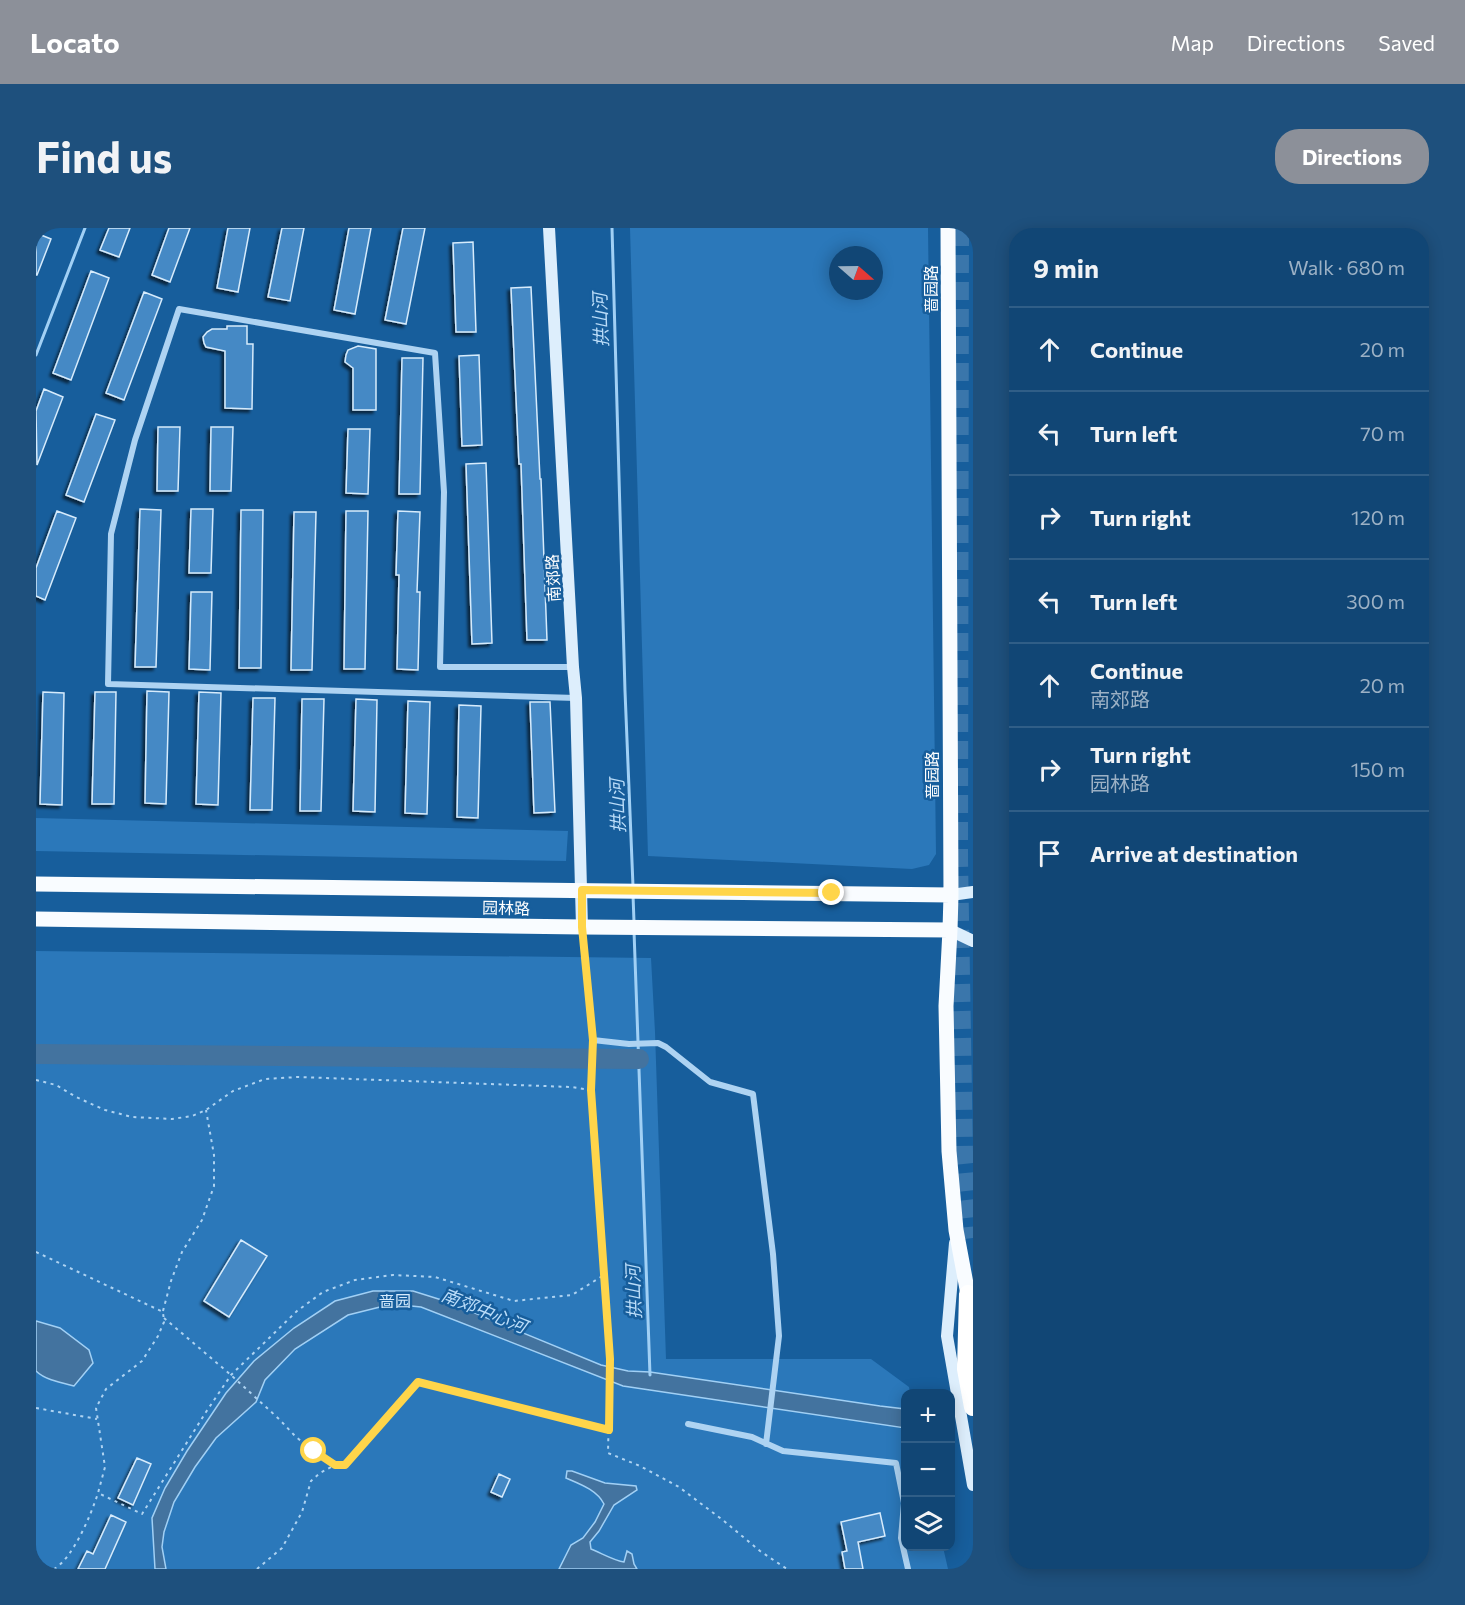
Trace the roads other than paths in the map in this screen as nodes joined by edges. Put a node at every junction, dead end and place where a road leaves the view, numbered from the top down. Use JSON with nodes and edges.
{"nodes":[{"id":1,"x":549,"y":228,"type":"edge"},
{"id":2,"x":948,"y":228,"type":"edge"},
{"id":3,"x":573,"y":667,"type":"junction"},
{"id":4,"x":576,"y":698,"type":"junction"},
{"id":5,"x":36,"y":884,"type":"edge"},
{"id":6,"x":582,"y":890,"type":"junction"},
{"id":7,"x":973,"y":892,"type":"edge"},
{"id":8,"x":951,"y":895,"type":"junction"},
{"id":9,"x":36,"y":919,"type":"edge"},
{"id":10,"x":582,"y":927,"type":"junction"},
{"id":11,"x":950,"y":930,"type":"junction"},
{"id":12,"x":973,"y":941,"type":"edge"},
{"id":13,"x":956,"y":1230,"type":"junction"},
{"id":14,"x":968,"y":1294,"type":"junction"},
{"id":15,"x":973,"y":1319,"type":"edge"},
{"id":16,"x":973,"y":1407,"type":"edge"},
{"id":17,"x":688,"y":1424,"type":"dead end"},
{"id":18,"x":766,"y":1443,"type":"junction"},
{"id":19,"x":973,"y":1485,"type":"edge"},
{"id":20,"x":908,"y":1569,"type":"edge"}],
"edges":[{"from":1,"to":3,"type":"street","name":"南郊路"},
{"from":2,"to":8,"type":"main road","name":"啬园路"},
{"from":3,"to":4,"type":"street","name":"南郊路"},
{"from":3,"to":4,"type":"street"},
{"from":4,"to":6,"type":"street","name":"南郊路"},
{"from":5,"to":6,"type":"main road","name":"园林路"},
{"from":6,"to":8,"type":"main road","name":"园林路"},
{"from":6,"to":10,"type":"street","name":"南郊路"},
{"from":7,"to":8,"type":"street","name":"园林路"},
{"from":8,"to":11,"type":"main road","name":"啬园路"},
{"from":9,"to":10,"type":"main road","name":"园林路"},
{"from":10,"to":11,"type":"main road","name":"园林路"},
{"from":10,"to":18,"type":"street"},
{"from":11,"to":12,"type":"street","name":"园林路"},
{"from":11,"to":13,"type":"main road","name":"啬园路"},
{"from":13,"to":14,"type":"main road","name":"啬园路"},
{"from":13,"to":19,"type":"street"},
{"from":14,"to":15,"type":"main road","name":"啬园路"},
{"from":14,"to":16,"type":"highway"},
{"from":17,"to":18,"type":"street"},
{"from":18,"to":20,"type":"street"}]}
